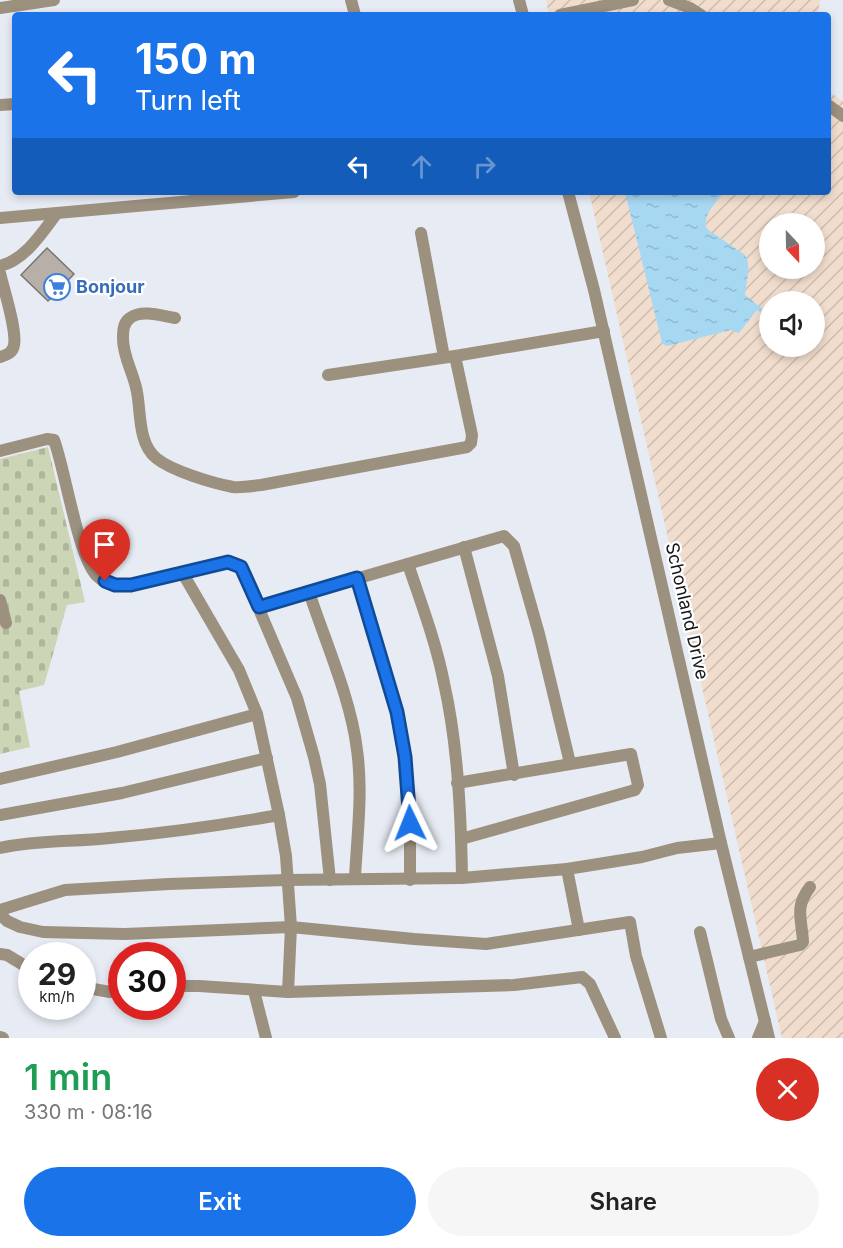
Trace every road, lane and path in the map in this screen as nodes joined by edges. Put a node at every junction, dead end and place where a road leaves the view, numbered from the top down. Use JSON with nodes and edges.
{"nodes":[{"id":1,"x":54,"y":0,"type":"edge"},
{"id":2,"x":632,"y":0,"type":"edge"},
{"id":3,"x":669,"y":0,"type":"edge"},
{"id":4,"x":0,"y":8,"type":"edge"},
{"id":5,"x":574,"y":12,"type":"edge"},
{"id":6,"x":696,"y":12,"type":"edge"},
{"id":7,"x":260,"y":195,"type":"edge"},
{"id":8,"x":569,"y":195,"type":"edge"},
{"id":9,"x":57,"y":213,"type":"junction"},
{"id":10,"x":0,"y":218,"type":"edge"},
{"id":11,"x":421,"y":233,"type":"dead end"},
{"id":12,"x":0,"y":266,"type":"edge"},
{"id":13,"x":0,"y":273,"type":"edge"},
{"id":14,"x":175,"y":318,"type":"dead end"},
{"id":15,"x":604,"y":331,"type":"junction"},
{"id":16,"x":0,"y":357,"type":"edge"},
{"id":17,"x":449,"y":357,"type":"junction"},
{"id":18,"x":328,"y":375,"type":"dead end"},
{"id":19,"x":0,"y":451,"type":"edge"},
{"id":20,"x":464,"y":547,"type":"junction"},
{"id":21,"x":408,"y":564,"type":"junction"},
{"id":22,"x":182,"y":572,"type":"junction"},
{"id":23,"x":357,"y":578,"type":"junction"},
{"id":24,"x":309,"y":592,"type":"junction"},
{"id":25,"x":0,"y":600,"type":"edge"},
{"id":26,"x":259,"y":607,"type":"junction"},
{"id":27,"x":6,"y":623,"type":"dead end"},
{"id":28,"x":257,"y":714,"type":"junction"},
{"id":29,"x":267,"y":758,"type":"junction"},
{"id":30,"x":570,"y":764,"type":"junction"},
{"id":31,"x":514,"y":775,"type":"junction"},
{"id":32,"x":0,"y":779,"type":"edge"},
{"id":33,"x":457,"y":783,"type":"junction"},
{"id":34,"x":0,"y":815,"type":"edge"},
{"id":35,"x":279,"y":815,"type":"junction"},
{"id":36,"x":461,"y":839,"type":"junction"},
{"id":37,"x":722,"y":843,"type":"junction"},
{"id":38,"x":0,"y":848,"type":"edge"},
{"id":39,"x":567,"y":869,"type":"junction"},
{"id":40,"x":355,"y":878,"type":"junction"},
{"id":41,"x":462,"y":878,"type":"junction"},
{"id":42,"x":286,"y":880,"type":"junction"},
{"id":43,"x":330,"y":880,"type":"junction"},
{"id":44,"x":410,"y":880,"type":"junction"},
{"id":45,"x":810,"y":887,"type":"dead end"},
{"id":46,"x":0,"y":912,"type":"edge"},
{"id":47,"x":291,"y":927,"type":"junction"},
{"id":48,"x":579,"y":930,"type":"junction"},
{"id":49,"x":700,"y":932,"type":"dead end"},
{"id":50,"x":0,"y":954,"type":"edge"},
{"id":51,"x":749,"y":957,"type":"junction"},
{"id":52,"x":18,"y":962,"type":"edge"},
{"id":53,"x":186,"y":986,"type":"edge"},
{"id":54,"x":254,"y":991,"type":"junction"},
{"id":55,"x":288,"y":992,"type":"junction"},
{"id":56,"x":765,"y":1021,"type":"junction"},
{"id":57,"x":266,"y":1038,"type":"edge"},
{"id":58,"x":615,"y":1038,"type":"edge"},
{"id":59,"x":661,"y":1038,"type":"edge"},
{"id":60,"x":729,"y":1038,"type":"edge"},
{"id":61,"x":758,"y":1038,"type":"edge"},
{"id":62,"x":769,"y":1038,"type":"edge"}],
"edges":[{"from":1,"to":4,"type":"street"},
{"from":2,"to":5,"type":"street"},
{"from":3,"to":6,"type":"street"},
{"from":7,"to":9,"type":"street"},
{"from":8,"to":15,"type":"street","name":"Schonland Drive"},
{"from":9,"to":10,"type":"street"},
{"from":9,"to":12,"type":"street"},
{"from":11,"to":17,"type":"street"},
{"from":13,"to":16,"type":"street"},
{"from":14,"to":17,"type":"street"},
{"from":15,"to":17,"type":"street"},
{"from":15,"to":37,"type":"street","name":"Schonland Drive"},
{"from":17,"to":18,"type":"street"},
{"from":19,"to":22,"type":"street"},
{"from":20,"to":21,"type":"street"},
{"from":20,"to":30,"type":"street"},
{"from":20,"to":31,"type":"street"},
{"from":21,"to":23,"type":"street"},
{"from":21,"to":33,"type":"street"},
{"from":22,"to":26,"type":"street"},
{"from":22,"to":28,"type":"street"},
{"from":23,"to":24,"type":"street"},
{"from":23,"to":44,"type":"street"},
{"from":24,"to":26,"type":"street"},
{"from":24,"to":40,"type":"street"},
{"from":25,"to":27,"type":"street"},
{"from":26,"to":43,"type":"street"},
{"from":28,"to":29,"type":"street"},
{"from":28,"to":32,"type":"street"},
{"from":29,"to":34,"type":"street"},
{"from":29,"to":35,"type":"street"},
{"from":30,"to":31,"type":"street"},
{"from":30,"to":36,"type":"street"},
{"from":31,"to":33,"type":"street"},
{"from":33,"to":36,"type":"street"},
{"from":35,"to":38,"type":"street"},
{"from":35,"to":42,"type":"street"},
{"from":36,"to":41,"type":"street"},
{"from":37,"to":39,"type":"street"},
{"from":37,"to":51,"type":"street","name":"Schonland Drive"},
{"from":39,"to":41,"type":"street"},
{"from":39,"to":48,"type":"street"},
{"from":40,"to":43,"type":"street"},
{"from":40,"to":44,"type":"street"},
{"from":41,"to":44,"type":"street"},
{"from":42,"to":43,"type":"street"},
{"from":42,"to":46,"type":"street"},
{"from":42,"to":47,"type":"street"},
{"from":45,"to":51,"type":"street"},
{"from":46,"to":47,"type":"street"},
{"from":47,"to":48,"type":"street"},
{"from":47,"to":55,"type":"street"},
{"from":48,"to":59,"type":"street"},
{"from":49,"to":60,"type":"street"},
{"from":50,"to":52,"type":"street"},
{"from":51,"to":56,"type":"street","name":"Schonland Drive"},
{"from":53,"to":54,"type":"street"},
{"from":54,"to":55,"type":"street"},
{"from":54,"to":57,"type":"street"},
{"from":55,"to":58,"type":"street"},
{"from":56,"to":61,"type":"street"},
{"from":56,"to":62,"type":"street","name":"Schonland Drive"}]}
